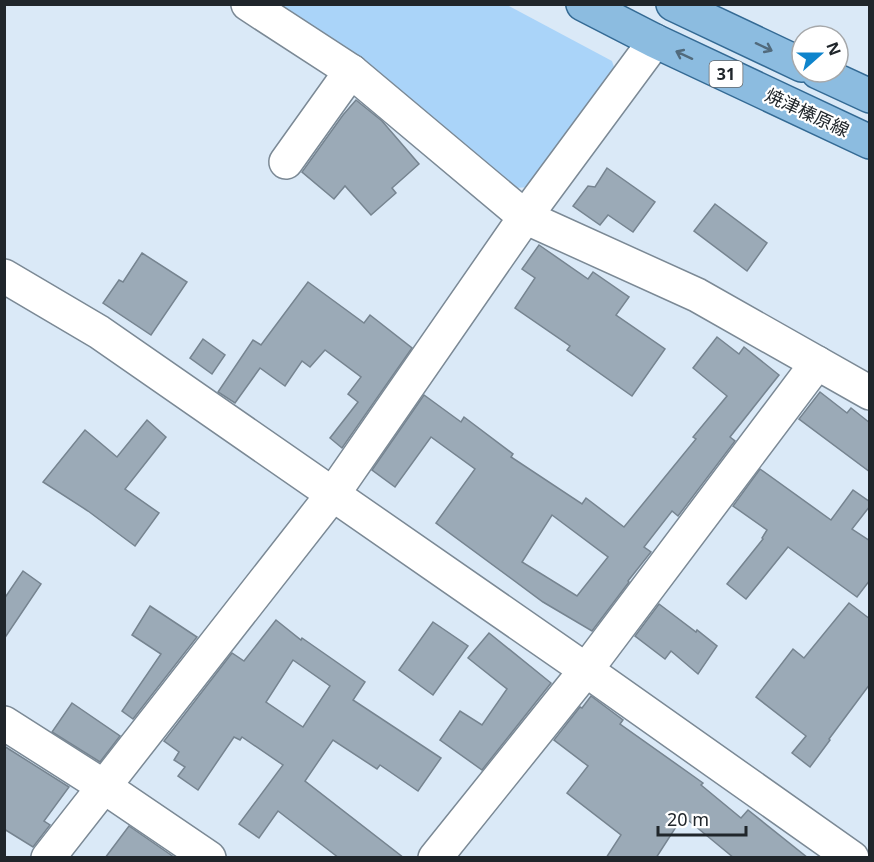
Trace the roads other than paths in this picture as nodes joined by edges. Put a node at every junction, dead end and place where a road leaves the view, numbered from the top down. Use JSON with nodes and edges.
{"nodes":[{"id":1,"x":248,"y":4,"type":"edge"},
{"id":2,"x":583,"y":4,"type":"edge"},
{"id":3,"x":680,"y":6,"type":"edge"},
{"id":4,"x":655,"y":41,"type":"junction"},
{"id":5,"x":790,"y":59,"type":"edge"},
{"id":6,"x":351,"y":71,"type":"junction"},
{"id":7,"x":844,"y":84,"type":"edge"},
{"id":8,"x":870,"y":96,"type":"edge"},
{"id":9,"x":870,"y":142,"type":"edge"},
{"id":10,"x":286,"y":162,"type":"dead end"},
{"id":11,"x":525,"y":217,"type":"junction"},
{"id":12,"x":4,"y":276,"type":"edge"},
{"id":13,"x":817,"y":363,"type":"junction"},
{"id":14,"x":870,"y":393,"type":"edge"},
{"id":15,"x":333,"y":494,"type":"junction"},
{"id":16,"x":585,"y":670,"type":"junction"},
{"id":17,"x":4,"y":723,"type":"edge"},
{"id":18,"x":103,"y":786,"type":"junction"},
{"id":19,"x":48,"y":858,"type":"edge"},
{"id":20,"x":209,"y":858,"type":"edge"},
{"id":21,"x":435,"y":858,"type":"edge"},
{"id":22,"x":852,"y":858,"type":"edge"}],
"edges":[{"from":1,"to":6,"type":"street"},
{"from":2,"to":4,"type":"main road","name":"焼津榛原線","number":"31"},
{"from":3,"to":5,"type":"main road","number":"31","one_way":true},
{"from":9,"to":4,"type":"main road","name":"焼津榛原線","number":"31","one_way":true},
{"from":4,"to":11,"type":"street"},
{"from":6,"to":10,"type":"street"},
{"from":6,"to":11,"type":"street"},
{"from":7,"to":8,"type":"main road"},
{"from":11,"to":13,"type":"street"},
{"from":11,"to":15,"type":"street"},
{"from":12,"to":15,"type":"street"},
{"from":13,"to":14,"type":"street"},
{"from":13,"to":16,"type":"street"},
{"from":15,"to":16,"type":"street"},
{"from":15,"to":18,"type":"street"},
{"from":16,"to":21,"type":"street"},
{"from":16,"to":22,"type":"street"},
{"from":17,"to":18,"type":"street"},
{"from":18,"to":19,"type":"street"},
{"from":18,"to":20,"type":"street"}]}
